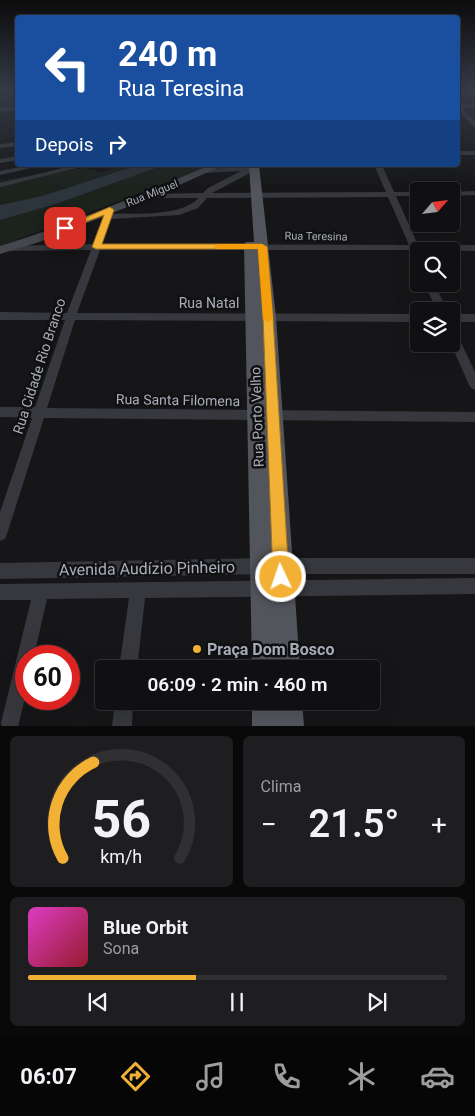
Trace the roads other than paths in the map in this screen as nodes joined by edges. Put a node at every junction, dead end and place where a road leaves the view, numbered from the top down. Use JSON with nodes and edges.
{"nodes":[{"id":1,"x":15,"y":144,"type":"edge"},
{"id":2,"x":0,"y":146,"type":"edge"},
{"id":3,"x":460,"y":152,"type":"edge"},
{"id":4,"x":475,"y":152,"type":"edge"},
{"id":5,"x":15,"y":158,"type":"edge"},
{"id":6,"x":0,"y":161,"type":"edge"},
{"id":7,"x":31,"y":167,"type":"edge"},
{"id":8,"x":76,"y":167,"type":"edge"},
{"id":9,"x":215,"y":167,"type":"edge"},
{"id":10,"x":379,"y":167,"type":"edge"},
{"id":11,"x":249,"y":168,"type":"edge"},
{"id":12,"x":206,"y":171,"type":"junction"},
{"id":13,"x":0,"y":173,"type":"edge"},
{"id":14,"x":205,"y":183,"type":"dead end"},
{"id":15,"x":0,"y":185,"type":"edge"},
{"id":16,"x":209,"y":192,"type":"junction"},
{"id":17,"x":475,"y":193,"type":"edge"},
{"id":18,"x":253,"y":194,"type":"junction"},
{"id":19,"x":390,"y":194,"type":"junction"},
{"id":20,"x":410,"y":194,"type":"edge"},
{"id":21,"x":460,"y":194,"type":"edge"},
{"id":22,"x":146,"y":196,"type":"junction"},
{"id":23,"x":109,"y":214,"type":"junction"},
{"id":24,"x":411,"y":242,"type":"edge"},
{"id":25,"x":96,"y":247,"type":"junction"},
{"id":26,"x":256,"y":247,"type":"junction"},
{"id":27,"x":410,"y":248,"type":"edge"},
{"id":28,"x":460,"y":248,"type":"edge"},
{"id":29,"x":475,"y":248,"type":"edge"},
{"id":30,"x":3,"y":249,"type":"edge"},
{"id":31,"x":0,"y":316,"type":"edge"},
{"id":32,"x":72,"y":316,"type":"junction"},
{"id":33,"x":261,"y":317,"type":"junction"},
{"id":34,"x":410,"y":318,"type":"edge"},
{"id":35,"x":460,"y":318,"type":"edge"},
{"id":36,"x":475,"y":318,"type":"edge"},
{"id":37,"x":460,"y":352,"type":"edge"},
{"id":38,"x":475,"y":385,"type":"edge"},
{"id":39,"x":0,"y":412,"type":"edge"},
{"id":40,"x":39,"y":412,"type":"junction"},
{"id":41,"x":264,"y":416,"type":"junction"},
{"id":42,"x":475,"y":417,"type":"edge"},
{"id":43,"x":0,"y":534,"type":"edge"},
{"id":44,"x":272,"y":566,"type":"junction"},
{"id":45,"x":475,"y":566,"type":"edge"},
{"id":46,"x":0,"y":571,"type":"edge"},
{"id":47,"x":475,"y":586,"type":"edge"},
{"id":48,"x":272,"y":588,"type":"junction"},
{"id":49,"x":138,"y":590,"type":"junction"},
{"id":50,"x":41,"y":591,"type":"junction"},
{"id":51,"x":0,"y":592,"type":"edge"},
{"id":52,"x":129,"y":660,"type":"edge"},
{"id":53,"x":267,"y":660,"type":"edge"},
{"id":54,"x":284,"y":660,"type":"edge"},
{"id":55,"x":123,"y":710,"type":"edge"},
{"id":56,"x":266,"y":710,"type":"edge"},
{"id":57,"x":288,"y":710,"type":"edge"},
{"id":58,"x":10,"y":723,"type":"dead end"},
{"id":59,"x":122,"y":726,"type":"edge"},
{"id":60,"x":267,"y":726,"type":"edge"},
{"id":61,"x":289,"y":726,"type":"edge"}],
"edges":[{"from":1,"to":2,"type":"street"},
{"from":3,"to":4,"type":"street"},
{"from":5,"to":6,"type":"street"},
{"from":7,"to":13,"type":"street"},
{"from":8,"to":15,"type":"street"},
{"from":9,"to":12,"type":"main road","name":"Rua Miguel"},
{"from":10,"to":19,"type":"street"},
{"from":11,"to":12,"type":"street"},
{"from":11,"to":16,"type":"street"},
{"from":11,"to":18,"type":"main road","name":"Rua Porto Velho"},
{"from":12,"to":22,"type":"main road","name":"Rua Miguel"},
{"from":14,"to":16,"type":"street"},
{"from":16,"to":18,"type":"street"},
{"from":16,"to":22,"type":"street"},
{"from":16,"to":23,"type":"street"},
{"from":17,"to":21,"type":"street"},
{"from":18,"to":19,"type":"street"},
{"from":18,"to":26,"type":"main road","name":"Rua Porto Velho"},
{"from":19,"to":20,"type":"street"},
{"from":19,"to":24,"type":"street"},
{"from":22,"to":23,"type":"main road","name":"Rua Miguel"},
{"from":23,"to":25,"type":"street","name":"Rua Cidade Rio Branco"},
{"from":23,"to":30,"type":"main road","name":"Rua Miguel"},
{"from":25,"to":26,"type":"street","name":"Rua Teresina"},
{"from":25,"to":30,"type":"street","name":"Rua Teresina"},
{"from":25,"to":32,"type":"street","name":"Rua Cidade Rio Branco"},
{"from":26,"to":27,"type":"street","name":"Rua Teresina"},
{"from":26,"to":33,"type":"main road","name":"Rua Porto Velho"},
{"from":28,"to":29,"type":"street","name":"Rua Teresina"},
{"from":31,"to":32,"type":"street","name":"Rua Natal"},
{"from":32,"to":33,"type":"street","name":"Rua Natal"},
{"from":32,"to":40,"type":"street","name":"Rua Cidade Rio Branco"},
{"from":33,"to":34,"type":"street","name":"Rua Natal"},
{"from":33,"to":41,"type":"main road","name":"Rua Porto Velho"},
{"from":35,"to":36,"type":"street"},
{"from":37,"to":38,"type":"street"},
{"from":39,"to":40,"type":"street","name":"Rua Santa Filomena"},
{"from":40,"to":41,"type":"street","name":"Rua Santa Filomena"},
{"from":40,"to":43,"type":"street","name":"Rua Cidade Rio Branco"},
{"from":41,"to":42,"type":"street","name":"Rua Santa Filomena"},
{"from":41,"to":44,"type":"main road","name":"Rua Porto Velho"},
{"from":44,"to":45,"type":"street","name":"Avenida Audízio Pinheiro"},
{"from":44,"to":46,"type":"street","name":"Avenida Audízio Pinheiro"},
{"from":44,"to":48,"type":"main road","name":"Rua Porto Velho"},
{"from":47,"to":48,"type":"street","name":"Avenida Audízio Pinheiro"},
{"from":48,"to":49,"type":"street","name":"Avenida Audízio Pinheiro"},
{"from":48,"to":53,"type":"main road","name":"Rua Porto Velho"},
{"from":48,"to":54,"type":"main road","name":"Rua Porto Velho"},
{"from":49,"to":50,"type":"street","name":"Avenida Audízio Pinheiro"},
{"from":49,"to":52,"type":"street"},
{"from":50,"to":51,"type":"street","name":"Avenida Audízio Pinheiro"},
{"from":50,"to":58,"type":"street"},
{"from":55,"to":59,"type":"street"},
{"from":56,"to":60,"type":"main road"},
{"from":57,"to":61,"type":"main road"}]}
